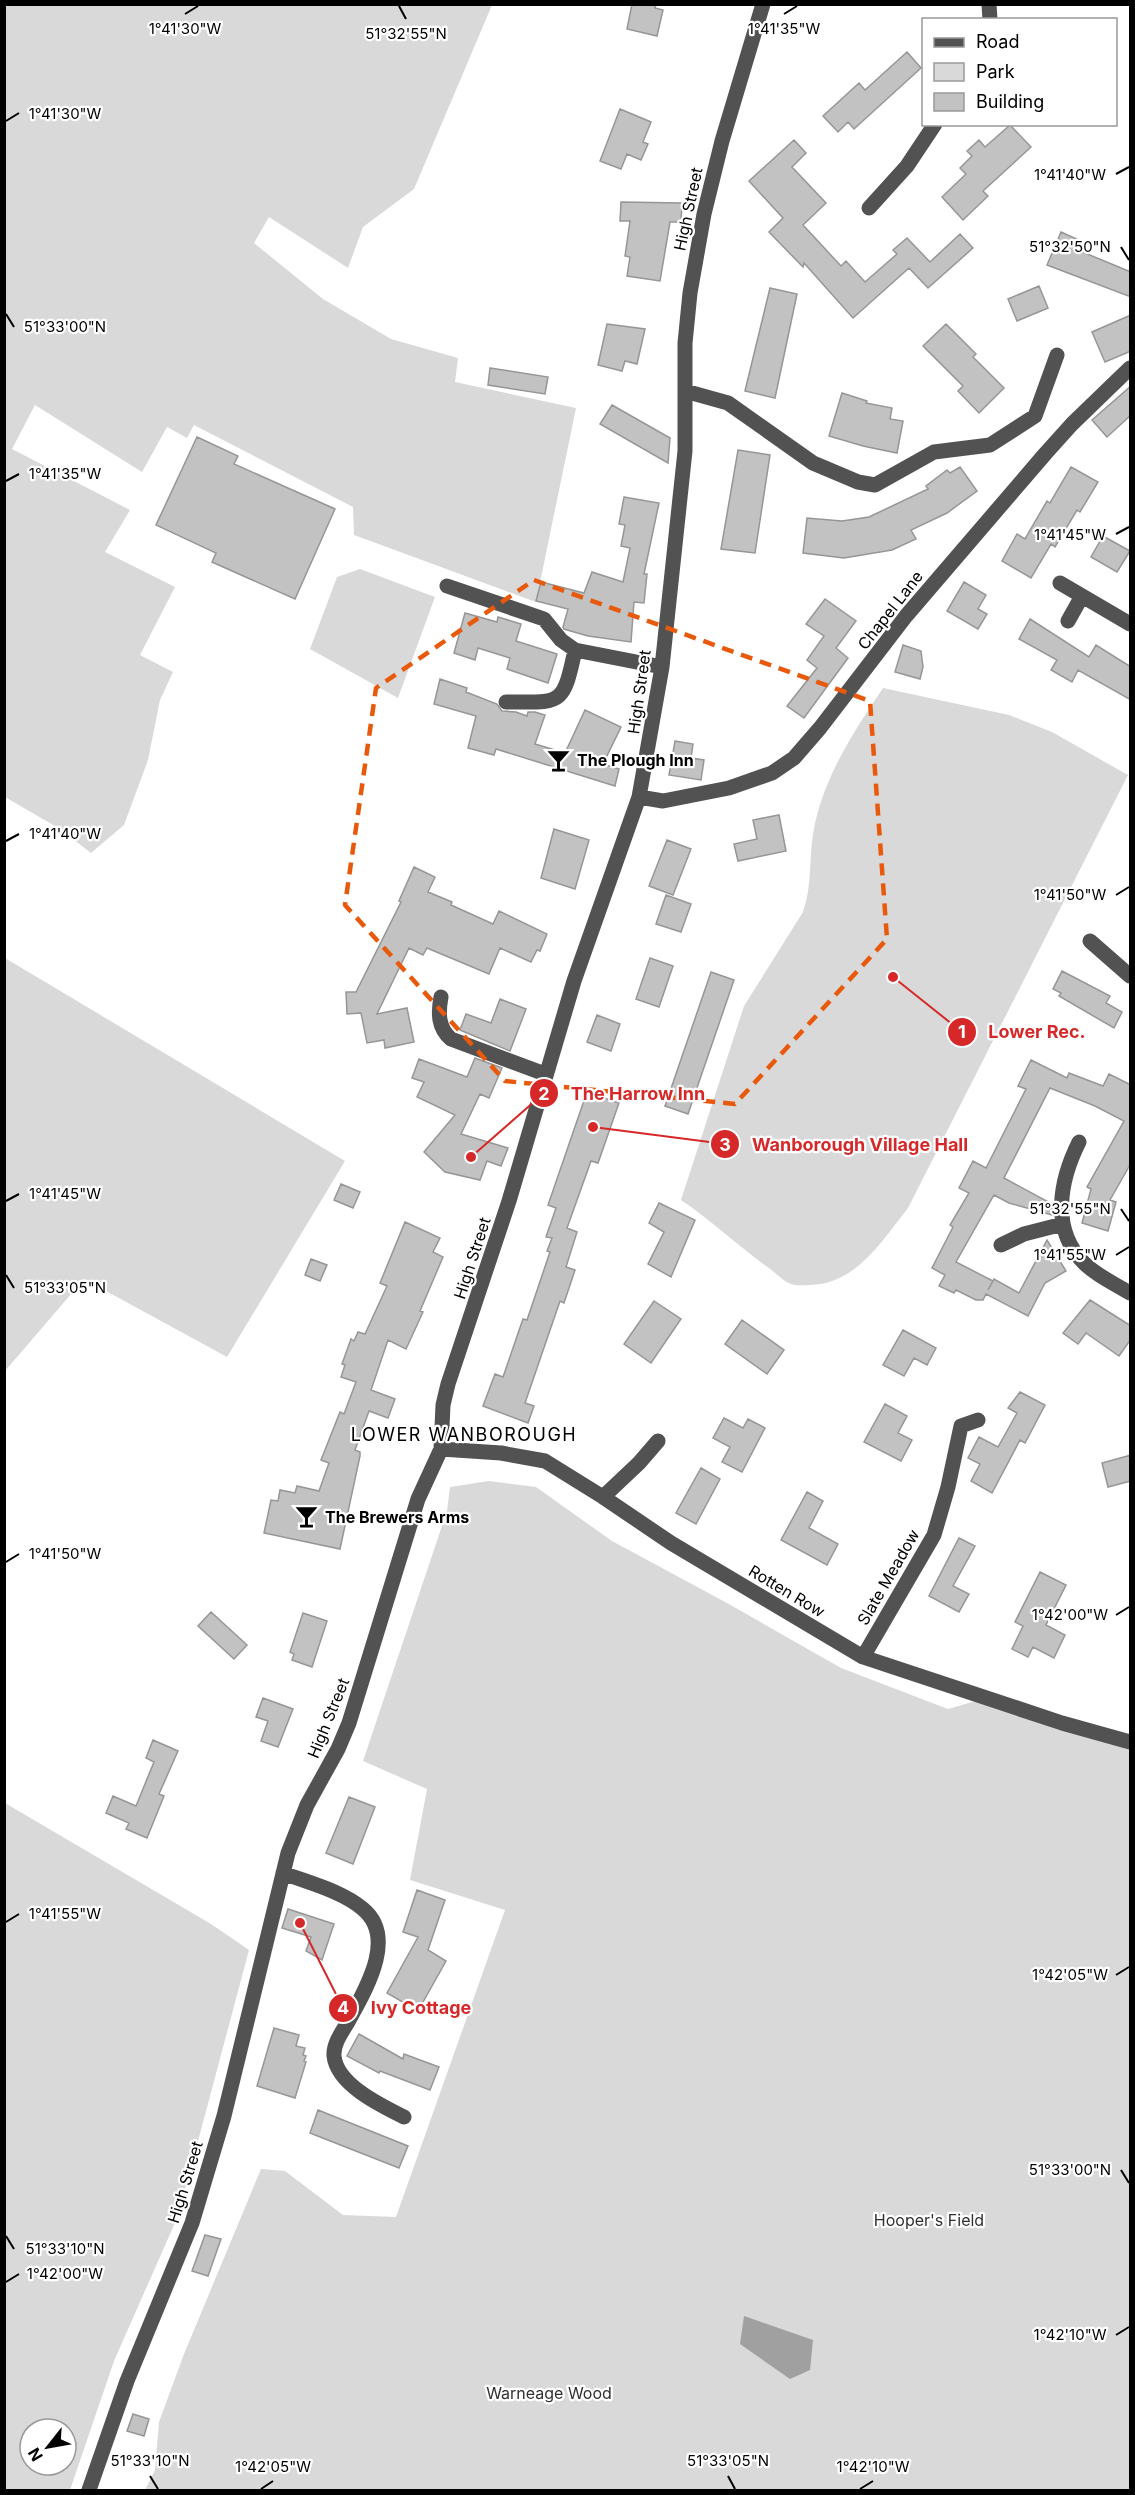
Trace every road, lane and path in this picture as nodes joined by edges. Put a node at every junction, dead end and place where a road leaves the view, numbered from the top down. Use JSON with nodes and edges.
{"nodes":[{"id":1,"x":763,"y":4,"type":"edge"},
{"id":2,"x":934,"y":126,"type":"edge"},
{"id":3,"x":869,"y":208,"type":"dead end"},
{"id":4,"x":1057,"y":355,"type":"dead end"},
{"id":5,"x":1131,"y":368,"type":"edge"},
{"id":6,"x":685,"y":391,"type":"junction"},
{"id":7,"x":1060,"y":583,"type":"dead end"},
{"id":8,"x":447,"y":586,"type":"dead end"},
{"id":9,"x":1082,"y":596,"type":"junction"},
{"id":10,"x":1068,"y":621,"type":"dead end"},
{"id":11,"x":1131,"y":624,"type":"edge"},
{"id":12,"x":575,"y":650,"type":"junction"},
{"id":13,"x":662,"y":667,"type":"junction"},
{"id":14,"x":506,"y":702,"type":"dead end"},
{"id":15,"x":639,"y":796,"type":"junction"},
{"id":16,"x":1090,"y":941,"type":"dead end"},
{"id":17,"x":1131,"y":976,"type":"edge"},
{"id":18,"x":441,"y":997,"type":"dead end"},
{"id":19,"x":545,"y":1074,"type":"junction"},
{"id":20,"x":1079,"y":1142,"type":"dead end"},
{"id":21,"x":1063,"y":1224,"type":"junction"},
{"id":22,"x":1001,"y":1245,"type":"dead end"},
{"id":23,"x":1131,"y":1293,"type":"edge"},
{"id":24,"x":978,"y":1420,"type":"dead end"},
{"id":25,"x":658,"y":1441,"type":"dead end"},
{"id":26,"x":441,"y":1449,"type":"junction"},
{"id":27,"x":603,"y":1497,"type":"junction"},
{"id":28,"x":862,"y":1657,"type":"junction"},
{"id":29,"x":1131,"y":1742,"type":"edge"},
{"id":30,"x":283,"y":1873,"type":"junction"},
{"id":31,"x":404,"y":2117,"type":"dead end"},
{"id":32,"x":89,"y":2490,"type":"edge"}],
"edges":[{"from":1,"to":6,"type":"street","name":"High Street"},
{"from":2,"to":3,"type":"street"},
{"from":4,"to":6,"type":"street"},
{"from":5,"to":15,"type":"street","name":"Chapel Lane"},
{"from":6,"to":13,"type":"street","name":"High Street"},
{"from":7,"to":9,"type":"street"},
{"from":8,"to":12,"type":"street"},
{"from":9,"to":10,"type":"street"},
{"from":9,"to":11,"type":"street"},
{"from":12,"to":13,"type":"street"},
{"from":12,"to":14,"type":"street"},
{"from":13,"to":15,"type":"street","name":"High Street"},
{"from":15,"to":19,"type":"street","name":"High Street"},
{"from":16,"to":17,"type":"street"},
{"from":18,"to":19,"type":"street"},
{"from":19,"to":26,"type":"street","name":"High Street"},
{"from":20,"to":21,"type":"street"},
{"from":21,"to":22,"type":"street"},
{"from":21,"to":23,"type":"street"},
{"from":24,"to":28,"type":"street","name":"Slate Meadow"},
{"from":25,"to":27,"type":"street"},
{"from":26,"to":27,"type":"street","name":"Rotten Row"},
{"from":26,"to":30,"type":"street","name":"High Street"},
{"from":27,"to":28,"type":"street","name":"Rotten Row"},
{"from":28,"to":29,"type":"street","name":"Rotten Row"},
{"from":30,"to":31,"type":"street"},
{"from":30,"to":32,"type":"street","name":"High Street"}]}
